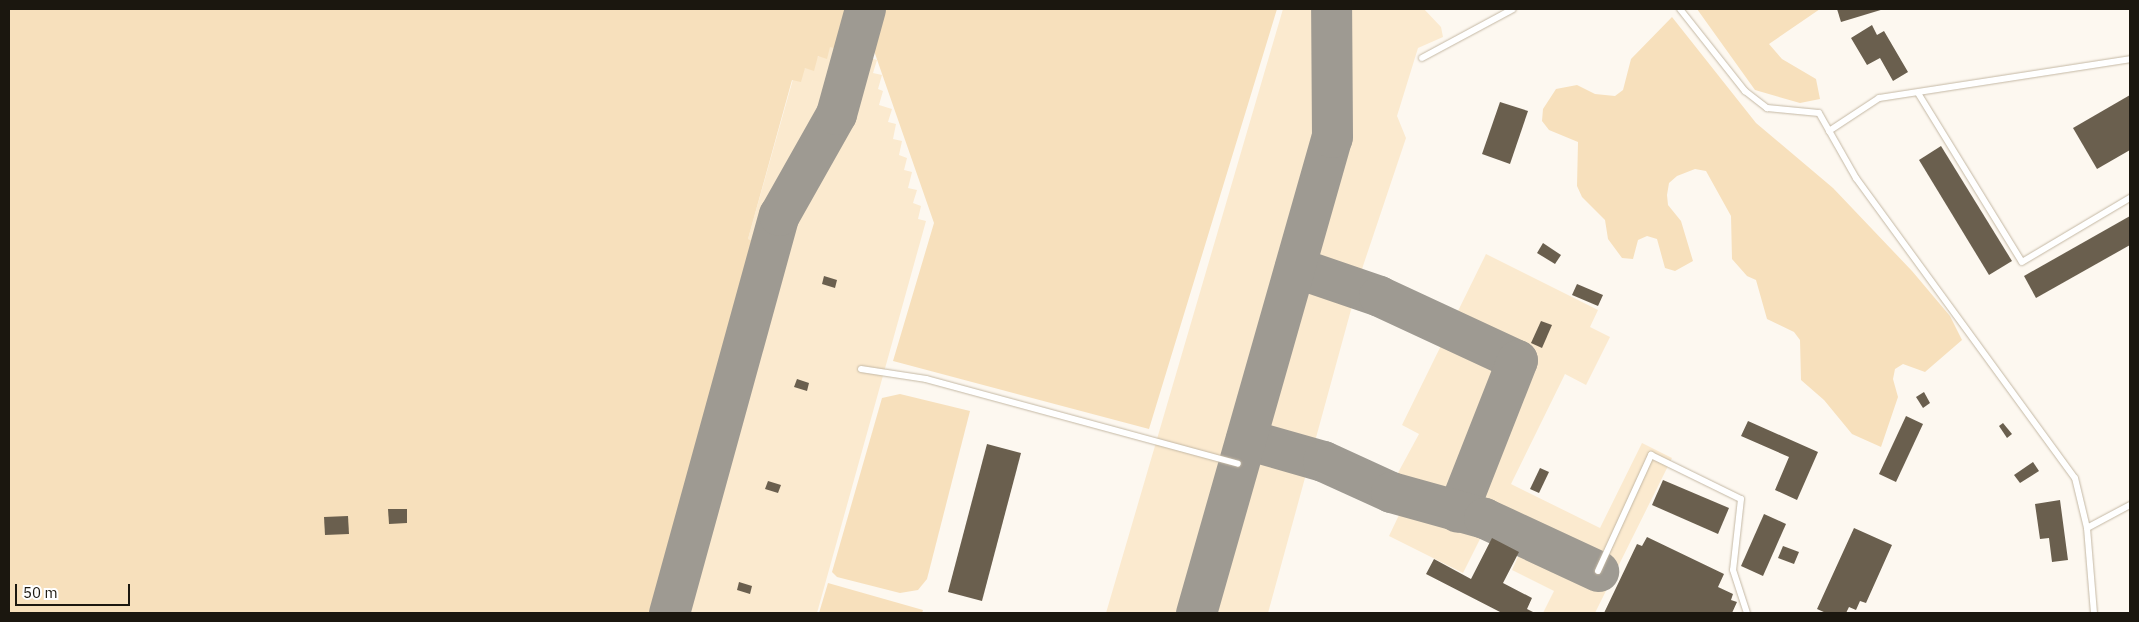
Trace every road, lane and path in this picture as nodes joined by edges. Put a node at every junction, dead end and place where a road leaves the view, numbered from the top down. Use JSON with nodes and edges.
{"nodes":[{"id":1,"x":1513,"y":9,"type":"edge"},
{"id":2,"x":1680,"y":9,"type":"edge"},
{"id":3,"x":1422,"y":58,"type":"dead end"},
{"id":4,"x":2130,"y":59,"type":"edge"},
{"id":5,"x":1918,"y":92,"type":"junction"},
{"id":6,"x":1829,"y":131,"type":"junction"},
{"id":7,"x":2130,"y":198,"type":"edge"},
{"id":8,"x":862,"y":369,"type":"dead end"},
{"id":9,"x":1238,"y":464,"type":"dead end"},
{"id":10,"x":2130,"y":504,"type":"edge"},
{"id":11,"x":2087,"y":528,"type":"junction"},
{"id":12,"x":1598,"y":571,"type":"dead end"},
{"id":13,"x":1747,"y":613,"type":"edge"},
{"id":14,"x":2094,"y":613,"type":"edge"}],
"edges":[{"from":1,"to":3,"type":"lane"},
{"from":2,"to":6,"type":"lane"},
{"from":4,"to":5,"type":"lane"},
{"from":5,"to":6,"type":"lane"},
{"from":5,"to":7,"type":"lane"},
{"from":6,"to":11,"type":"lane"},
{"from":8,"to":9,"type":"lane"},
{"from":10,"to":11,"type":"lane"},
{"from":11,"to":14,"type":"lane"},
{"from":12,"to":13,"type":"lane"}]}
